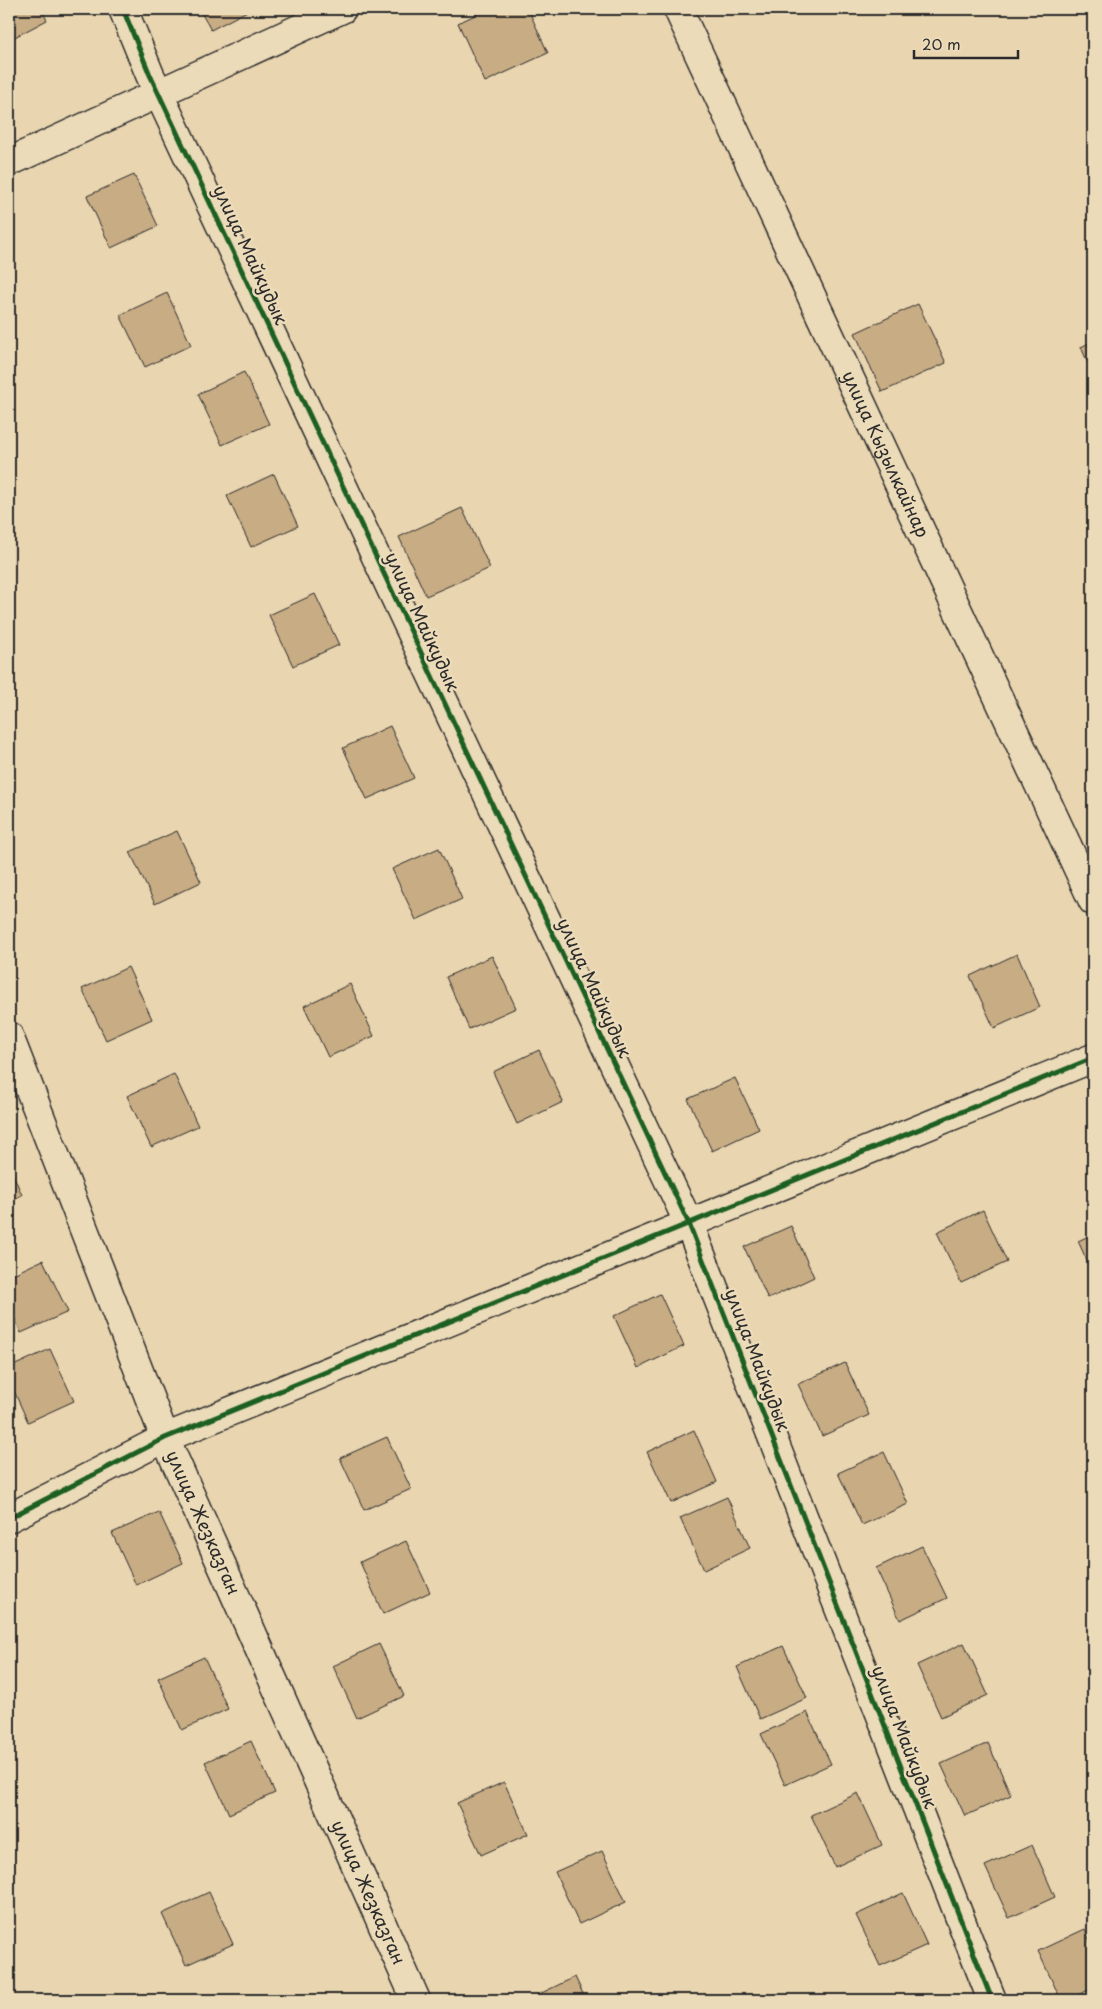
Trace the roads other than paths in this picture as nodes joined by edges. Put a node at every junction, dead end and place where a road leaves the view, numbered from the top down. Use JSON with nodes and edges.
{"nodes":[{"id":1,"x":123,"y":9,"type":"edge"},
{"id":2,"x":342,"y":9,"type":"edge"},
{"id":3,"x":678,"y":9,"type":"edge"},
{"id":4,"x":159,"y":93,"type":"junction"},
{"id":5,"x":9,"y":162,"type":"edge"},
{"id":6,"x":1093,"y":901,"type":"edge"},
{"id":7,"x":9,"y":1036,"type":"edge"},
{"id":8,"x":1093,"y":1058,"type":"edge"},
{"id":9,"x":689,"y":1224,"type":"junction"},
{"id":10,"x":165,"y":1438,"type":"junction"},
{"id":11,"x":9,"y":1518,"type":"edge"},
{"id":12,"x":416,"y":2000,"type":"edge"},
{"id":13,"x":992,"y":2000,"type":"edge"}],
"edges":[{"from":1,"to":4,"type":"street","name":"улица Майкудык"},
{"from":2,"to":4,"type":"street"},
{"from":3,"to":6,"type":"street","name":"улица Кызылкайнар"},
{"from":4,"to":5,"type":"street"},
{"from":4,"to":9,"type":"street","name":"улица Майкудык"},
{"from":7,"to":10,"type":"street","name":"улица Жезказган"},
{"from":8,"to":9,"type":"street"},
{"from":9,"to":10,"type":"street"},
{"from":9,"to":13,"type":"street","name":"улица Майкудык"},
{"from":10,"to":11,"type":"street"},
{"from":10,"to":12,"type":"street","name":"улица Жезказган"}]}
